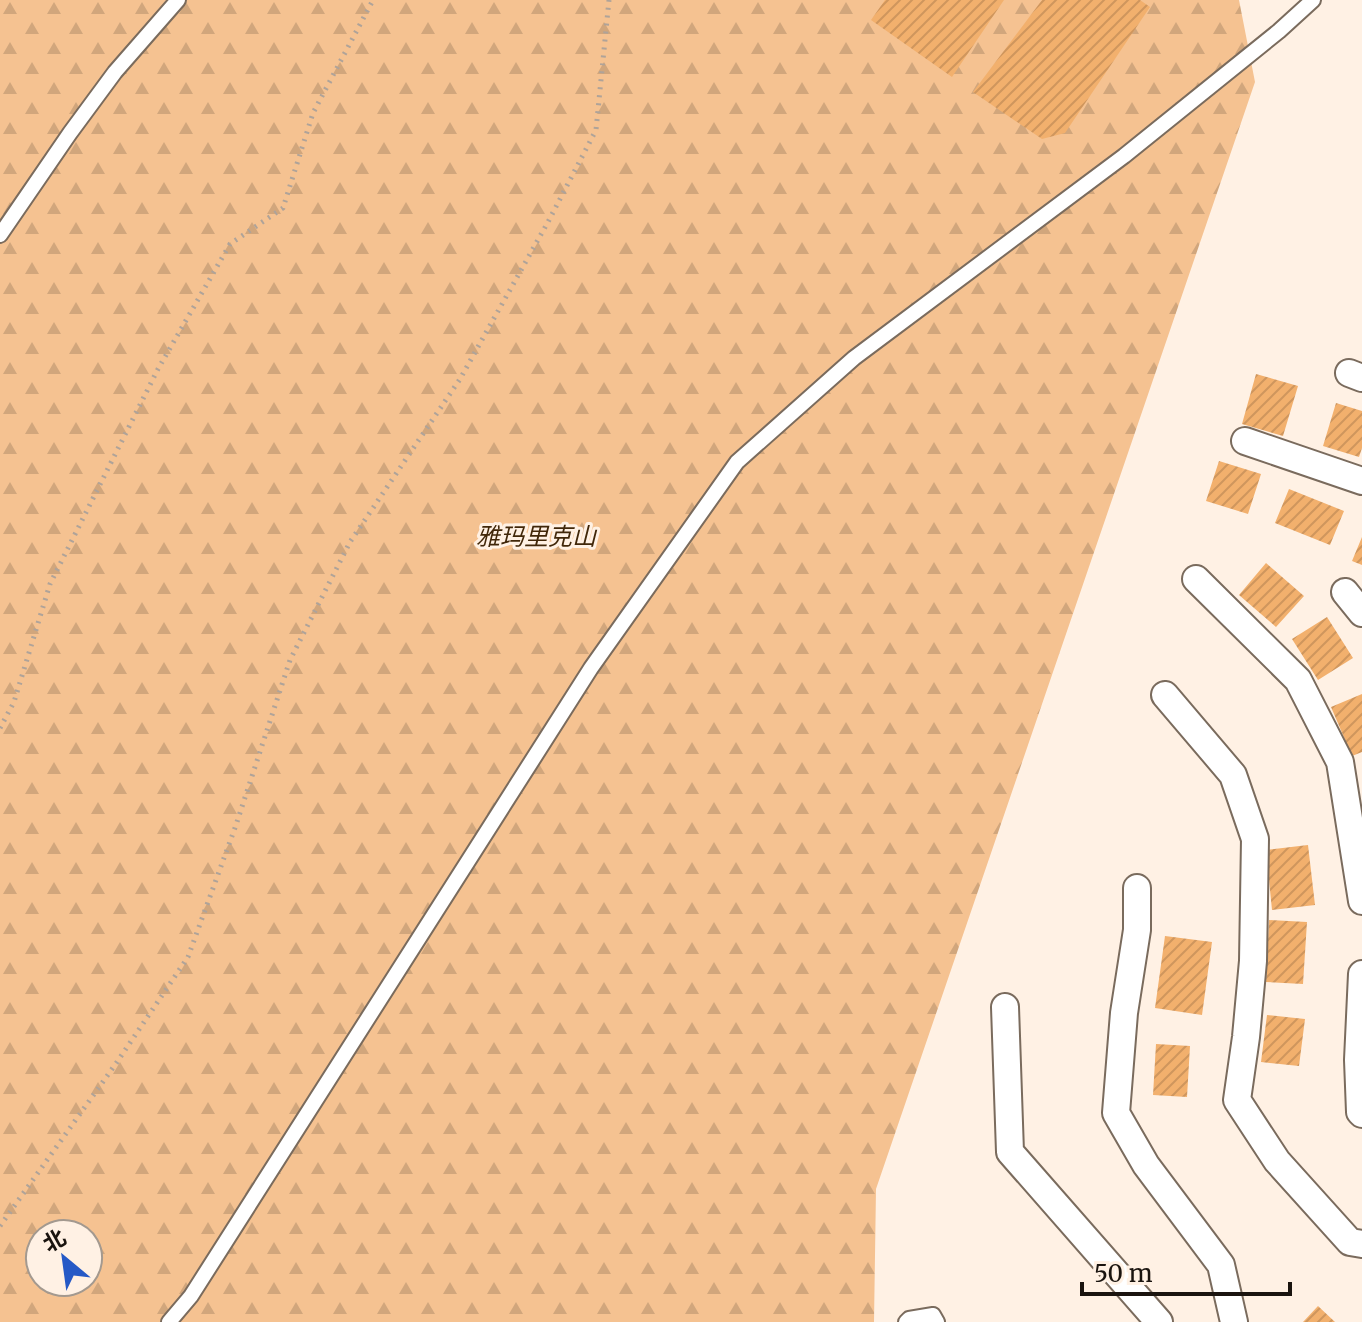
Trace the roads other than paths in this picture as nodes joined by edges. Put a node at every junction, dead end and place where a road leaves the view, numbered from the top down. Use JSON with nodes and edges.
{"nodes":[{"id":1,"x":178,"y":0,"type":"edge"},
{"id":2,"x":1313,"y":0,"type":"edge"},
{"id":3,"x":0,"y":235,"type":"edge"},
{"id":4,"x":1245,"y":441,"type":"dead end"},
{"id":5,"x":1362,"y":481,"type":"edge"},
{"id":6,"x":1196,"y":579,"type":"dead end"},
{"id":7,"x":1345,"y":592,"type":"dead end"},
{"id":8,"x":1362,"y":613,"type":"edge"},
{"id":9,"x":1165,"y":695,"type":"dead end"},
{"id":10,"x":1137,"y":888,"type":"dead end"},
{"id":11,"x":1362,"y":901,"type":"edge"},
{"id":12,"x":1362,"y":974,"type":"edge"},
{"id":13,"x":1005,"y":1007,"type":"dead end"},
{"id":14,"x":1362,"y":1114,"type":"edge"},
{"id":15,"x":1362,"y":1244,"type":"edge"},
{"id":16,"x":169,"y":1322,"type":"edge"},
{"id":17,"x":906,"y":1322,"type":"edge"},
{"id":18,"x":937,"y":1322,"type":"edge"},
{"id":19,"x":1159,"y":1322,"type":"edge"},
{"id":20,"x":1234,"y":1322,"type":"edge"}],
"edges":[{"from":1,"to":3,"type":"lane"},
{"from":2,"to":16,"type":"lane"},
{"from":4,"to":5,"type":"street"},
{"from":6,"to":11,"type":"street"},
{"from":7,"to":8,"type":"street"},
{"from":9,"to":15,"type":"street"},
{"from":10,"to":20,"type":"street"},
{"from":12,"to":14,"type":"street"},
{"from":13,"to":19,"type":"street"},
{"from":17,"to":18,"type":"lane"}]}
